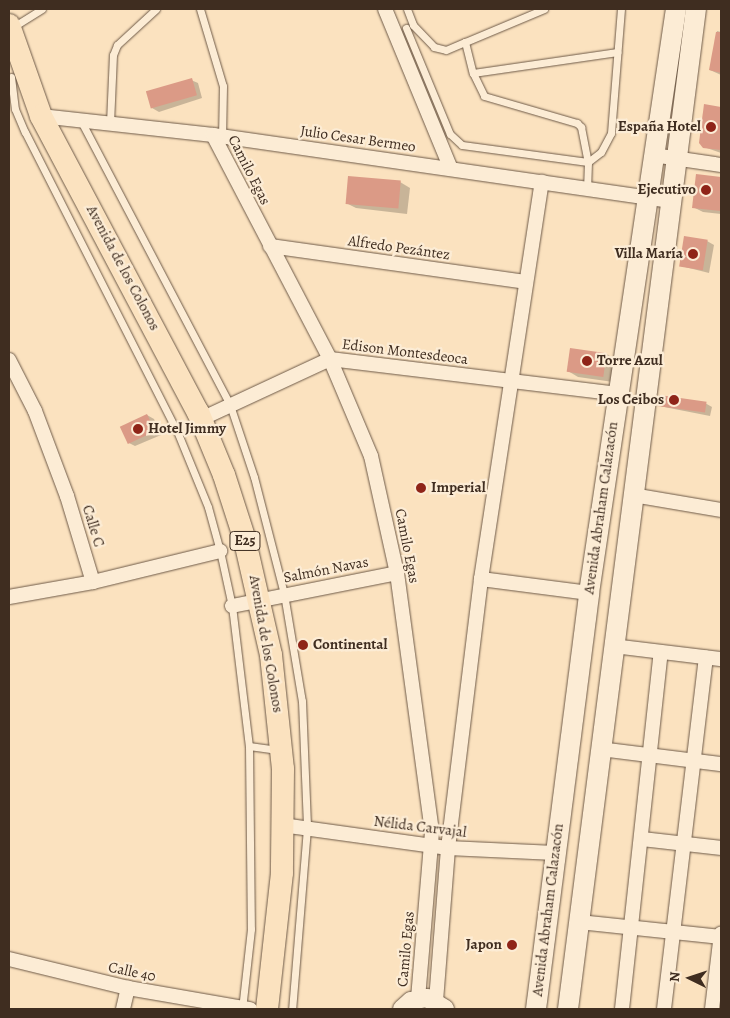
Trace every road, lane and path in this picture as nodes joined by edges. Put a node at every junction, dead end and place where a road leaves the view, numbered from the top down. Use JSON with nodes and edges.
{"nodes":[{"id":1,"x":42,"y":9,"type":"edge"},
{"id":2,"x":156,"y":9,"type":"edge"},
{"id":3,"x":200,"y":9,"type":"edge"},
{"id":4,"x":385,"y":9,"type":"edge"},
{"id":5,"x":407,"y":9,"type":"edge"},
{"id":6,"x":544,"y":9,"type":"edge"},
{"id":7,"x":621,"y":9,"type":"edge"},
{"id":8,"x":676,"y":9,"type":"edge"},
{"id":9,"x":696,"y":9,"type":"edge"},
{"id":10,"x":10,"y":27,"type":"edge"},
{"id":11,"x":405,"y":29,"type":"junction"},
{"id":12,"x":465,"y":42,"type":"junction"},
{"id":13,"x":617,"y":52,"type":"junction"},
{"id":14,"x":473,"y":73,"type":"junction"},
{"id":15,"x":10,"y":75,"type":"edge"},
{"id":16,"x":41,"y":116,"type":"junction"},
{"id":17,"x":81,"y":120,"type":"junction"},
{"id":18,"x":110,"y":123,"type":"junction"},
{"id":19,"x":218,"y":136,"type":"junction"},
{"id":20,"x":653,"y":156,"type":"junction"},
{"id":21,"x":674,"y":159,"type":"junction"},
{"id":22,"x":588,"y":162,"type":"junction"},
{"id":23,"x":721,"y":165,"type":"edge"},
{"id":24,"x":451,"y":169,"type":"junction"},
{"id":25,"x":542,"y":182,"type":"junction"},
{"id":26,"x":587,"y":189,"type":"junction"},
{"id":27,"x":646,"y":198,"type":"junction"},
{"id":28,"x":669,"y":201,"type":"junction"},
{"id":29,"x":270,"y":246,"type":"junction"},
{"id":30,"x":524,"y":282,"type":"junction"},
{"id":31,"x":330,"y":358,"type":"junction"},
{"id":32,"x":9,"y":360,"type":"edge"},
{"id":33,"x":510,"y":381,"type":"junction"},
{"id":34,"x":618,"y":394,"type":"junction"},
{"id":35,"x":230,"y":405,"type":"junction"},
{"id":36,"x":201,"y":419,"type":"junction"},
{"id":37,"x":633,"y":495,"type":"junction"},
{"id":38,"x":721,"y":510,"type":"edge"},
{"id":39,"x":220,"y":552,"type":"junction"},
{"id":40,"x":397,"y":573,"type":"junction"},
{"id":41,"x":481,"y":579,"type":"junction"},
{"id":42,"x":93,"y":582,"type":"junction"},
{"id":43,"x":589,"y":593,"type":"junction"},
{"id":44,"x":284,"y":594,"type":"junction"},
{"id":45,"x":9,"y":597,"type":"edge"},
{"id":46,"x":260,"y":601,"type":"junction"},
{"id":47,"x":232,"y":606,"type":"junction"},
{"id":48,"x":613,"y":646,"type":"junction"},
{"id":49,"x":661,"y":652,"type":"junction"},
{"id":50,"x":706,"y":657,"type":"junction"},
{"id":51,"x":721,"y":659,"type":"edge"},
{"id":52,"x":249,"y":746,"type":"junction"},
{"id":53,"x":600,"y":749,"type":"junction"},
{"id":54,"x":281,"y":750,"type":"junction"},
{"id":55,"x":650,"y":755,"type":"junction"},
{"id":56,"x":694,"y":761,"type":"junction"},
{"id":57,"x":721,"y":764,"type":"edge"},
{"id":58,"x":282,"y":825,"type":"junction"},
{"id":59,"x":307,"y":828,"type":"junction"},
{"id":60,"x":642,"y":839,"type":"junction"},
{"id":61,"x":684,"y":844,"type":"junction"},
{"id":62,"x":432,"y":846,"type":"junction"},
{"id":63,"x":448,"y":848,"type":"junction"},
{"id":64,"x":721,"y":848,"type":"edge"},
{"id":65,"x":555,"y":853,"type":"junction"},
{"id":66,"x":578,"y":922,"type":"junction"},
{"id":67,"x":632,"y":928,"type":"junction"},
{"id":68,"x":673,"y":932,"type":"junction"},
{"id":69,"x":721,"y":936,"type":"edge"},
{"id":70,"x":9,"y":959,"type":"edge"},
{"id":71,"x":128,"y":988,"type":"junction"},
{"id":72,"x":418,"y":998,"type":"junction"},
{"id":73,"x":440,"y":1005,"type":"edge"},
{"id":74,"x":123,"y":1009,"type":"edge"},
{"id":75,"x":245,"y":1009,"type":"edge"},
{"id":76,"x":267,"y":1009,"type":"edge"},
{"id":77,"x":292,"y":1009,"type":"edge"},
{"id":78,"x":402,"y":1009,"type":"edge"},
{"id":79,"x":536,"y":1009,"type":"edge"},
{"id":80,"x":568,"y":1009,"type":"edge"},
{"id":81,"x":622,"y":1009,"type":"edge"},
{"id":82,"x":664,"y":1009,"type":"edge"},
{"id":83,"x":712,"y":1009,"type":"edge"}],
"edges":[{"from":1,"to":10,"type":"lane"},
{"from":2,"to":18,"type":"lane"},
{"from":3,"to":19,"type":"lane"},
{"from":4,"to":11,"type":"street"},
{"from":5,"to":11,"type":"lane"},
{"from":6,"to":12,"type":"lane"},
{"from":7,"to":13,"type":"lane"},
{"from":8,"to":20,"type":"main road","name":"Avenida Abraham Calazacón"},
{"from":9,"to":21,"type":"main road","name":"Avenida Abraham Calazacón"},
{"from":10,"to":16,"type":"highway","name":"Avenida de los Colonos","number":"E25"},
{"from":11,"to":12,"type":"lane"},
{"from":11,"to":22,"type":"lane"},
{"from":11,"to":24,"type":"street"},
{"from":12,"to":14,"type":"lane"},
{"from":13,"to":14,"type":"lane"},
{"from":13,"to":22,"type":"lane"},
{"from":14,"to":22,"type":"lane"},
{"from":15,"to":16,"type":"highway","name":"Avenida de los Colonos","number":"E25"},
{"from":15,"to":39,"type":"lane"},
{"from":16,"to":17,"type":"street","name":"Julio Cesar Bermeo"},
{"from":16,"to":36,"type":"highway","name":"Avenida de los Colonos","number":"E25"},
{"from":17,"to":18,"type":"street","name":"Julio Cesar Bermeo"},
{"from":17,"to":35,"type":"lane"},
{"from":18,"to":19,"type":"street","name":"Julio Cesar Bermeo"},
{"from":19,"to":24,"type":"street","name":"Julio Cesar Bermeo"},
{"from":19,"to":29,"type":"street","name":"Camilo Egas"},
{"from":20,"to":21,"type":"street"},
{"from":20,"to":27,"type":"main road","name":"Avenida Abraham Calazacón"},
{"from":21,"to":23,"type":"street"},
{"from":21,"to":28,"type":"main road","name":"Avenida Abraham Calazacón"},
{"from":22,"to":26,"type":"lane"},
{"from":24,"to":25,"type":"street","name":"Julio Cesar Bermeo"},
{"from":25,"to":26,"type":"street","name":"Julio Cesar Bermeo"},
{"from":25,"to":30,"type":"street"},
{"from":26,"to":27,"type":"street","name":"Julio Cesar Bermeo"},
{"from":27,"to":28,"type":"street","name":"Julio Cesar Bermeo"},
{"from":27,"to":34,"type":"main road","name":"Avenida Abraham Calazacón"},
{"from":28,"to":37,"type":"main road","name":"Avenida Abraham Calazacón"},
{"from":29,"to":30,"type":"street","name":"Alfredo Pezántez"},
{"from":29,"to":31,"type":"street","name":"Camilo Egas"},
{"from":30,"to":33,"type":"street"},
{"from":31,"to":33,"type":"street","name":"Edison Montesdeoca"},
{"from":31,"to":35,"type":"street","name":"Edison Montesdeoca"},
{"from":31,"to":40,"type":"street","name":"Camilo Egas"},
{"from":32,"to":42,"type":"street","name":"Calle C"},
{"from":33,"to":34,"type":"street","name":"Edison Montesdeoca"},
{"from":33,"to":41,"type":"street"},
{"from":34,"to":43,"type":"main road","name":"Avenida Abraham Calazacón"},
{"from":35,"to":36,"type":"street","name":"Edison Montesdeoca"},
{"from":35,"to":44,"type":"lane"},
{"from":36,"to":46,"type":"highway","name":"Avenida de los Colonos","number":"E25"},
{"from":37,"to":38,"type":"street"},
{"from":37,"to":48,"type":"main road","name":"Avenida Abraham Calazacón"},
{"from":39,"to":42,"type":"street"},
{"from":39,"to":47,"type":"lane"},
{"from":40,"to":44,"type":"street","name":"Salmón Navas"},
{"from":40,"to":62,"type":"street","name":"Camilo Egas"},
{"from":41,"to":43,"type":"street"},
{"from":41,"to":63,"type":"street"},
{"from":42,"to":45,"type":"street"},
{"from":43,"to":65,"type":"main road","name":"Avenida Abraham Calazacón"},
{"from":44,"to":46,"type":"street","name":"Salmón Navas"},
{"from":44,"to":59,"type":"lane"},
{"from":46,"to":47,"type":"street","name":"Salmón Navas"},
{"from":46,"to":54,"type":"highway","name":"Avenida de los Colonos","number":"E25"},
{"from":47,"to":52,"type":"lane"},
{"from":48,"to":49,"type":"street"},
{"from":48,"to":53,"type":"main road","name":"Avenida Abraham Calazacón"},
{"from":49,"to":50,"type":"street"},
{"from":49,"to":55,"type":"street"},
{"from":50,"to":51,"type":"street"},
{"from":50,"to":56,"type":"street"},
{"from":52,"to":54,"type":"lane"},
{"from":52,"to":75,"type":"lane"},
{"from":53,"to":55,"type":"street"},
{"from":53,"to":66,"type":"main road","name":"Avenida Abraham Calazacón"},
{"from":54,"to":58,"type":"highway","name":"Avenida de los Colonos","number":"E25"},
{"from":55,"to":56,"type":"street"},
{"from":55,"to":60,"type":"street"},
{"from":56,"to":57,"type":"street"},
{"from":56,"to":61,"type":"street"},
{"from":58,"to":59,"type":"street","name":"Nélida Carvajal"},
{"from":58,"to":76,"type":"highway","name":"Avenida de los Colonos","number":"E25"},
{"from":59,"to":62,"type":"street","name":"Nélida Carvajal"},
{"from":59,"to":77,"type":"lane"},
{"from":60,"to":61,"type":"street"},
{"from":60,"to":67,"type":"street"},
{"from":61,"to":64,"type":"street"},
{"from":61,"to":68,"type":"street"},
{"from":62,"to":63,"type":"street","name":"Nélida Carvajal"},
{"from":62,"to":72,"type":"street","name":"Camilo Egas"},
{"from":63,"to":65,"type":"street","name":"Nélida Carvajal"},
{"from":63,"to":73,"type":"street"},
{"from":65,"to":79,"type":"main road","name":"Avenida Abraham Calazacón"},
{"from":66,"to":67,"type":"street"},
{"from":66,"to":80,"type":"main road","name":"Avenida Abraham Calazacón"},
{"from":67,"to":68,"type":"street"},
{"from":67,"to":81,"type":"street"},
{"from":68,"to":69,"type":"street"},
{"from":68,"to":82,"type":"street"},
{"from":69,"to":83,"type":"street"},
{"from":70,"to":71,"type":"street","name":"Calle 40"},
{"from":71,"to":74,"type":"street"},
{"from":71,"to":75,"type":"street","name":"Calle 40"},
{"from":72,"to":73,"type":"street"},
{"from":72,"to":78,"type":"street"}]}
